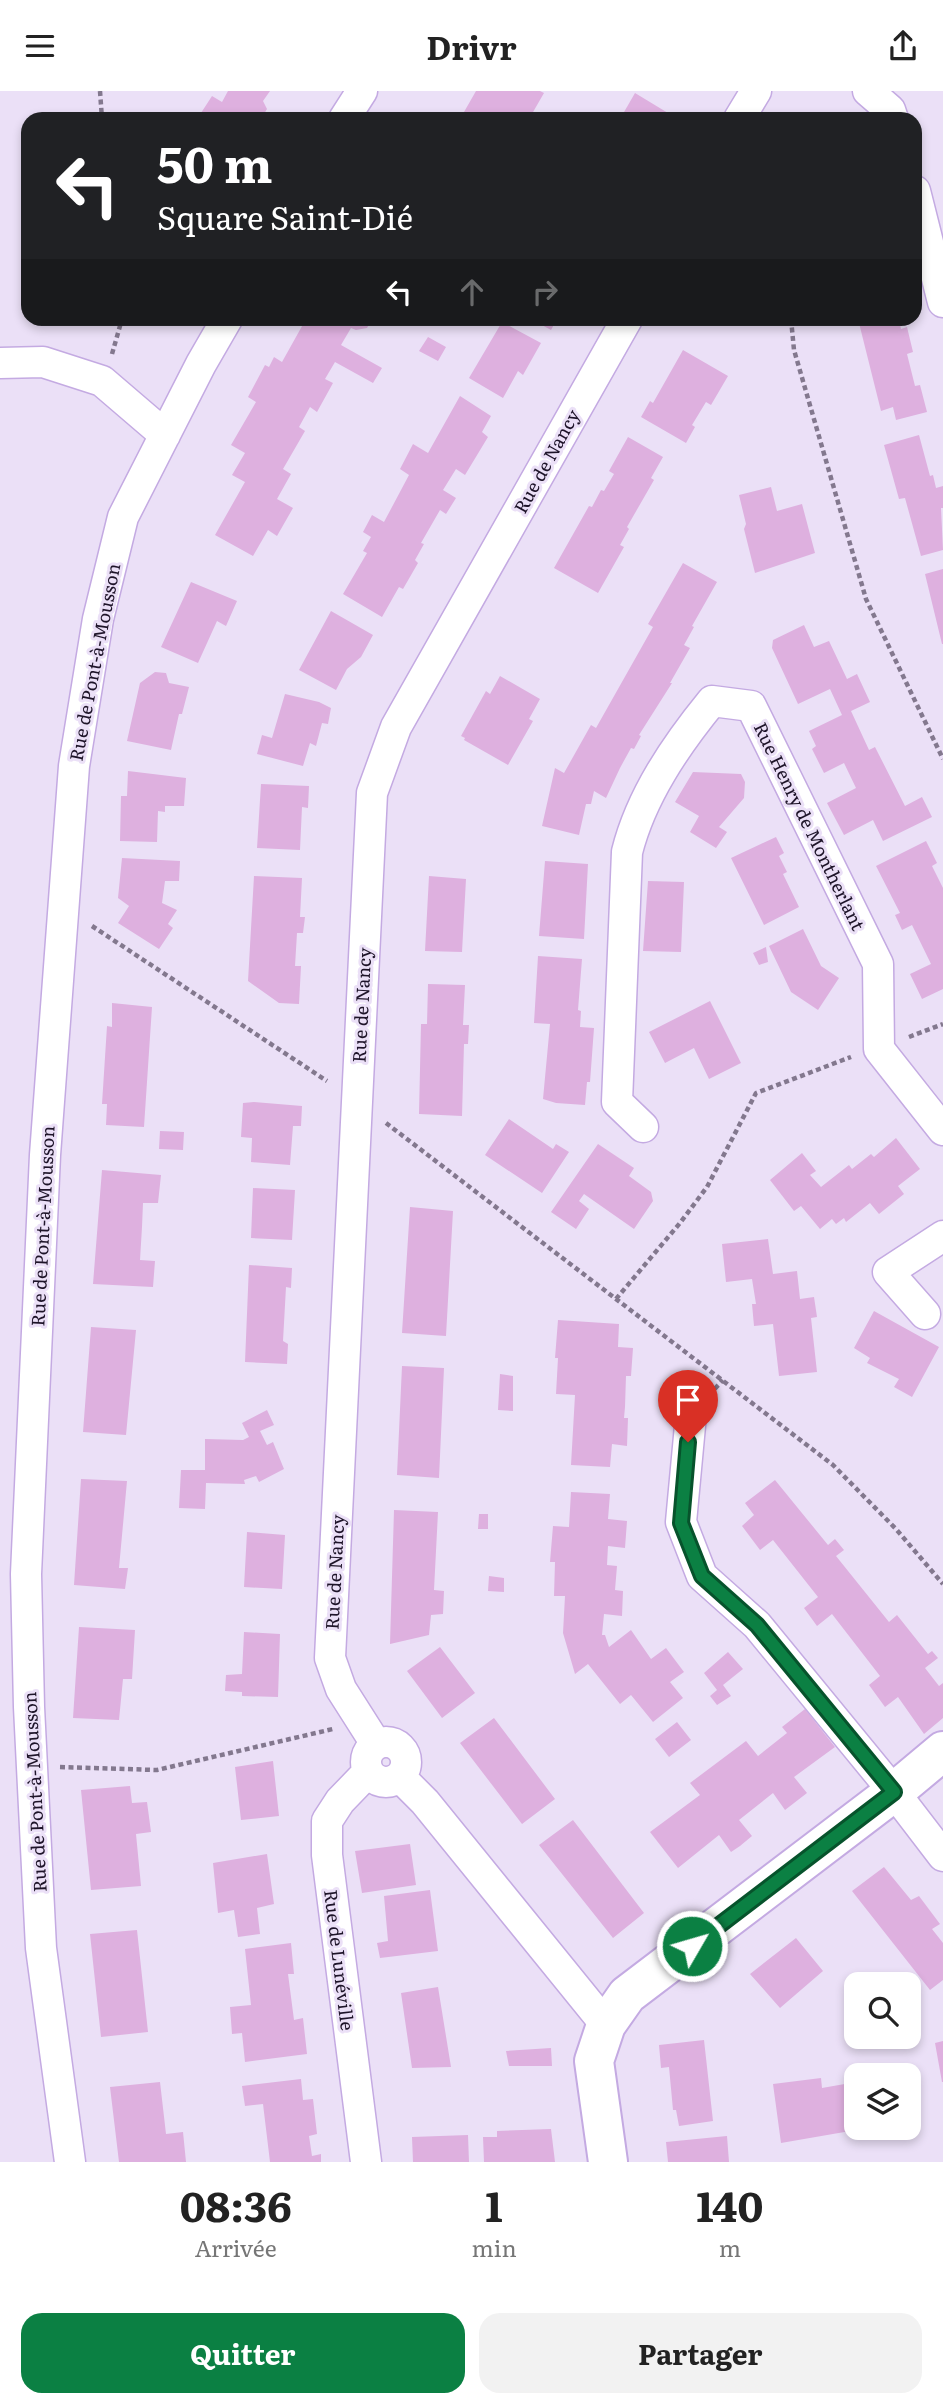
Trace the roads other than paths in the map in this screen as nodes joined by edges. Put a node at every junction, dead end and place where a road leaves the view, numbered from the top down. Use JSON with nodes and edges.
{"nodes":[{"id":1,"x":362,"y":91,"type":"edge"},
{"id":2,"x":868,"y":91,"type":"edge"},
{"id":3,"x":348,"y":112,"type":"edge"},
{"id":4,"x":891,"y":112,"type":"edge"},
{"id":5,"x":922,"y":219,"type":"edge"},
{"id":6,"x":943,"y":302,"type":"edge"},
{"id":7,"x":223,"y":326,"type":"edge"},
{"id":8,"x":623,"y":326,"type":"edge"},
{"id":9,"x":0,"y":363,"type":"edge"},
{"id":10,"x":165,"y":435,"type":"junction"},
{"id":11,"x":643,"y":1127,"type":"dead end"},
{"id":12,"x":943,"y":1130,"type":"edge"},
{"id":13,"x":943,"y":1236,"type":"edge"},
{"id":14,"x":925,"y":1314,"type":"dead end"},
{"id":15,"x":691,"y":1415,"type":"dead end"},
{"id":16,"x":376,"y":1744,"type":"junction"},
{"id":17,"x":943,"y":1751,"type":"edge"},
{"id":18,"x":368,"y":1773,"type":"junction"},
{"id":19,"x":400,"y":1777,"type":"junction"},
{"id":20,"x":894,"y":1792,"type":"junction"},
{"id":21,"x":943,"y":1856,"type":"edge"},
{"id":22,"x":606,"y":2025,"type":"junction"},
{"id":23,"x":70,"y":2162,"type":"edge"},
{"id":24,"x":366,"y":2162,"type":"edge"},
{"id":25,"x":608,"y":2162,"type":"edge"}],
"edges":[{"from":1,"to":3,"type":"street"},
{"from":2,"to":4,"type":"street"},
{"from":5,"to":6,"type":"street"},
{"from":7,"to":10,"type":"street","name":"Rue de Pont-à-Mousson"},
{"from":8,"to":16,"type":"street","name":"Rue de Nancy"},
{"from":9,"to":10,"type":"street"},
{"from":10,"to":23,"type":"street","name":"Rue de Pont-à-Mousson"},
{"from":11,"to":12,"type":"street","name":"Rue Henry de Montherlant"},
{"from":13,"to":14,"type":"street"},
{"from":15,"to":20,"type":"street"},
{"from":16,"to":18,"type":"street"},
{"from":16,"to":19,"type":"street"},
{"from":17,"to":20,"type":"street"},
{"from":18,"to":19,"type":"street"},
{"from":18,"to":24,"type":"street","name":"Rue de Lunéville"},
{"from":19,"to":22,"type":"street"},
{"from":20,"to":21,"type":"street"},
{"from":20,"to":22,"type":"street"},
{"from":22,"to":25,"type":"street"}]}
